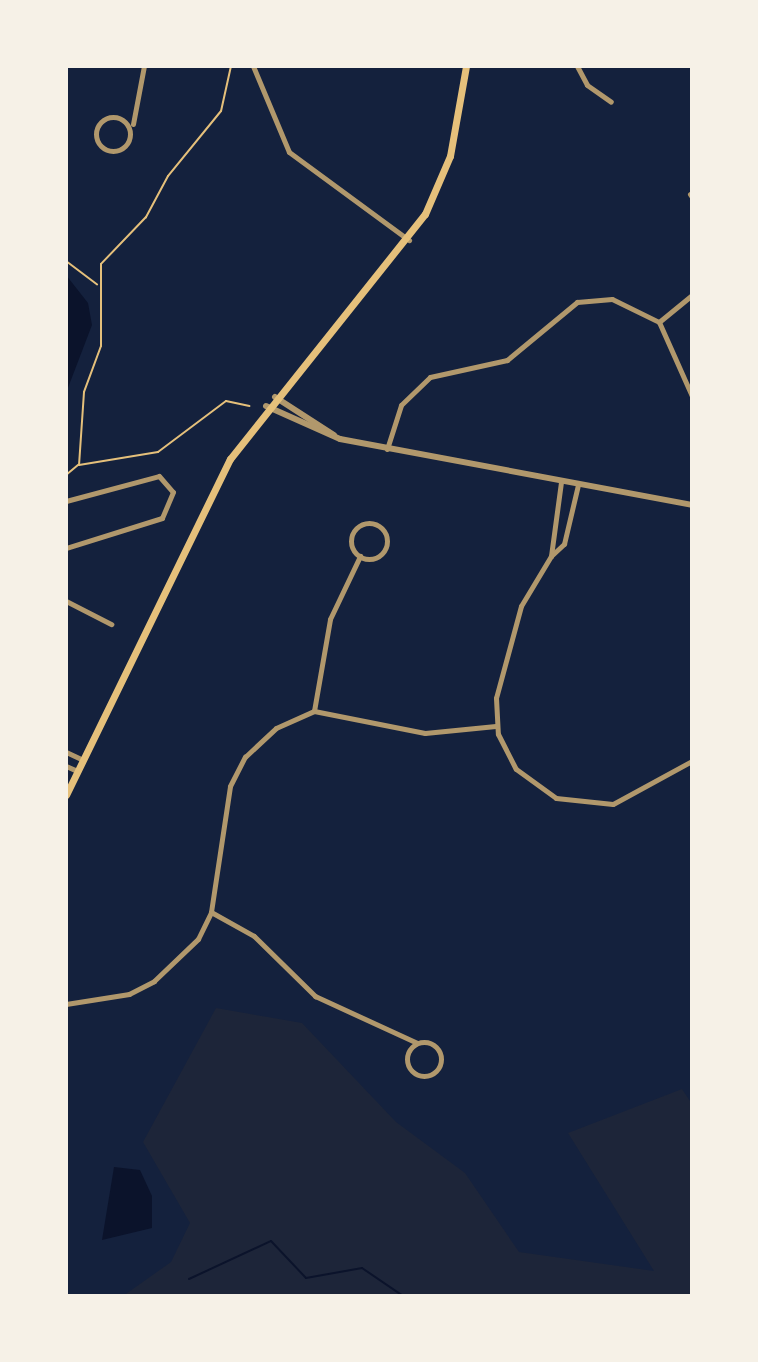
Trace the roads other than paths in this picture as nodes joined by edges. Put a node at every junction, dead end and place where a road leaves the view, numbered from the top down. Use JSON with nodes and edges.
{"nodes":[{"id":1,"x":144,"y":66,"type":"edge"},
{"id":2,"x":253,"y":66,"type":"edge"},
{"id":3,"x":466,"y":66,"type":"edge"},
{"id":4,"x":577,"y":66,"type":"edge"},
{"id":5,"x":611,"y":102,"type":"dead end"},
{"id":6,"x":133,"y":124,"type":"junction"},
{"id":7,"x":409,"y":240,"type":"junction"},
{"id":8,"x":692,"y":295,"type":"edge"},
{"id":9,"x":659,"y":322,"type":"junction"},
{"id":10,"x":692,"y":396,"type":"edge"},
{"id":11,"x":275,"y":397,"type":"junction"},
{"id":12,"x":266,"y":406,"type":"junction"},
{"id":13,"x":340,"y":439,"type":"junction"},
{"id":14,"x":386,"y":450,"type":"junction"},
{"id":15,"x":561,"y":482,"type":"junction"},
{"id":16,"x":578,"y":485,"type":"junction"},
{"id":17,"x":66,"y":501,"type":"edge"},
{"id":18,"x":692,"y":505,"type":"edge"},
{"id":19,"x":66,"y":548,"type":"edge"},
{"id":20,"x":360,"y":556,"type":"junction"},
{"id":21,"x":551,"y":556,"type":"junction"},
{"id":22,"x":66,"y":601,"type":"edge"},
{"id":23,"x":111,"y":624,"type":"dead end"},
{"id":24,"x":314,"y":711,"type":"junction"},
{"id":25,"x":496,"y":726,"type":"junction"},
{"id":26,"x":66,"y":752,"type":"edge"},
{"id":27,"x":83,"y":760,"type":"junction"},
{"id":28,"x":692,"y":761,"type":"edge"},
{"id":29,"x":66,"y":766,"type":"edge"},
{"id":30,"x":77,"y":771,"type":"junction"},
{"id":31,"x":66,"y":795,"type":"edge"},
{"id":32,"x":211,"y":912,"type":"junction"},
{"id":33,"x":66,"y":1004,"type":"edge"},
{"id":34,"x":417,"y":1043,"type":"junction"}],
"edges":[{"from":1,"to":6,"type":"street"},
{"from":2,"to":7,"type":"street"},
{"from":3,"to":7,"type":"main road"},
{"from":4,"to":5,"type":"street"},
{"from":6,"to":6,"type":"street"},
{"from":7,"to":11,"type":"main road"},
{"from":8,"to":9,"type":"street"},
{"from":9,"to":10,"type":"street"},
{"from":9,"to":14,"type":"street"},
{"from":11,"to":12,"type":"main road"},
{"from":11,"to":13,"type":"street"},
{"from":12,"to":13,"type":"street"},
{"from":12,"to":27,"type":"main road"},
{"from":13,"to":14,"type":"street"},
{"from":14,"to":15,"type":"street"},
{"from":15,"to":16,"type":"street"},
{"from":15,"to":21,"type":"street"},
{"from":16,"to":18,"type":"street"},
{"from":16,"to":21,"type":"street"},
{"from":17,"to":19,"type":"street"},
{"from":20,"to":20,"type":"street"},
{"from":20,"to":24,"type":"street"},
{"from":21,"to":25,"type":"street"},
{"from":22,"to":23,"type":"street"},
{"from":24,"to":25,"type":"street"},
{"from":24,"to":32,"type":"street"},
{"from":25,"to":28,"type":"street"},
{"from":26,"to":27,"type":"street"},
{"from":27,"to":30,"type":"main road"},
{"from":29,"to":30,"type":"street"},
{"from":30,"to":31,"type":"main road"},
{"from":32,"to":33,"type":"street"},
{"from":32,"to":34,"type":"street"},
{"from":34,"to":34,"type":"street"}]}
